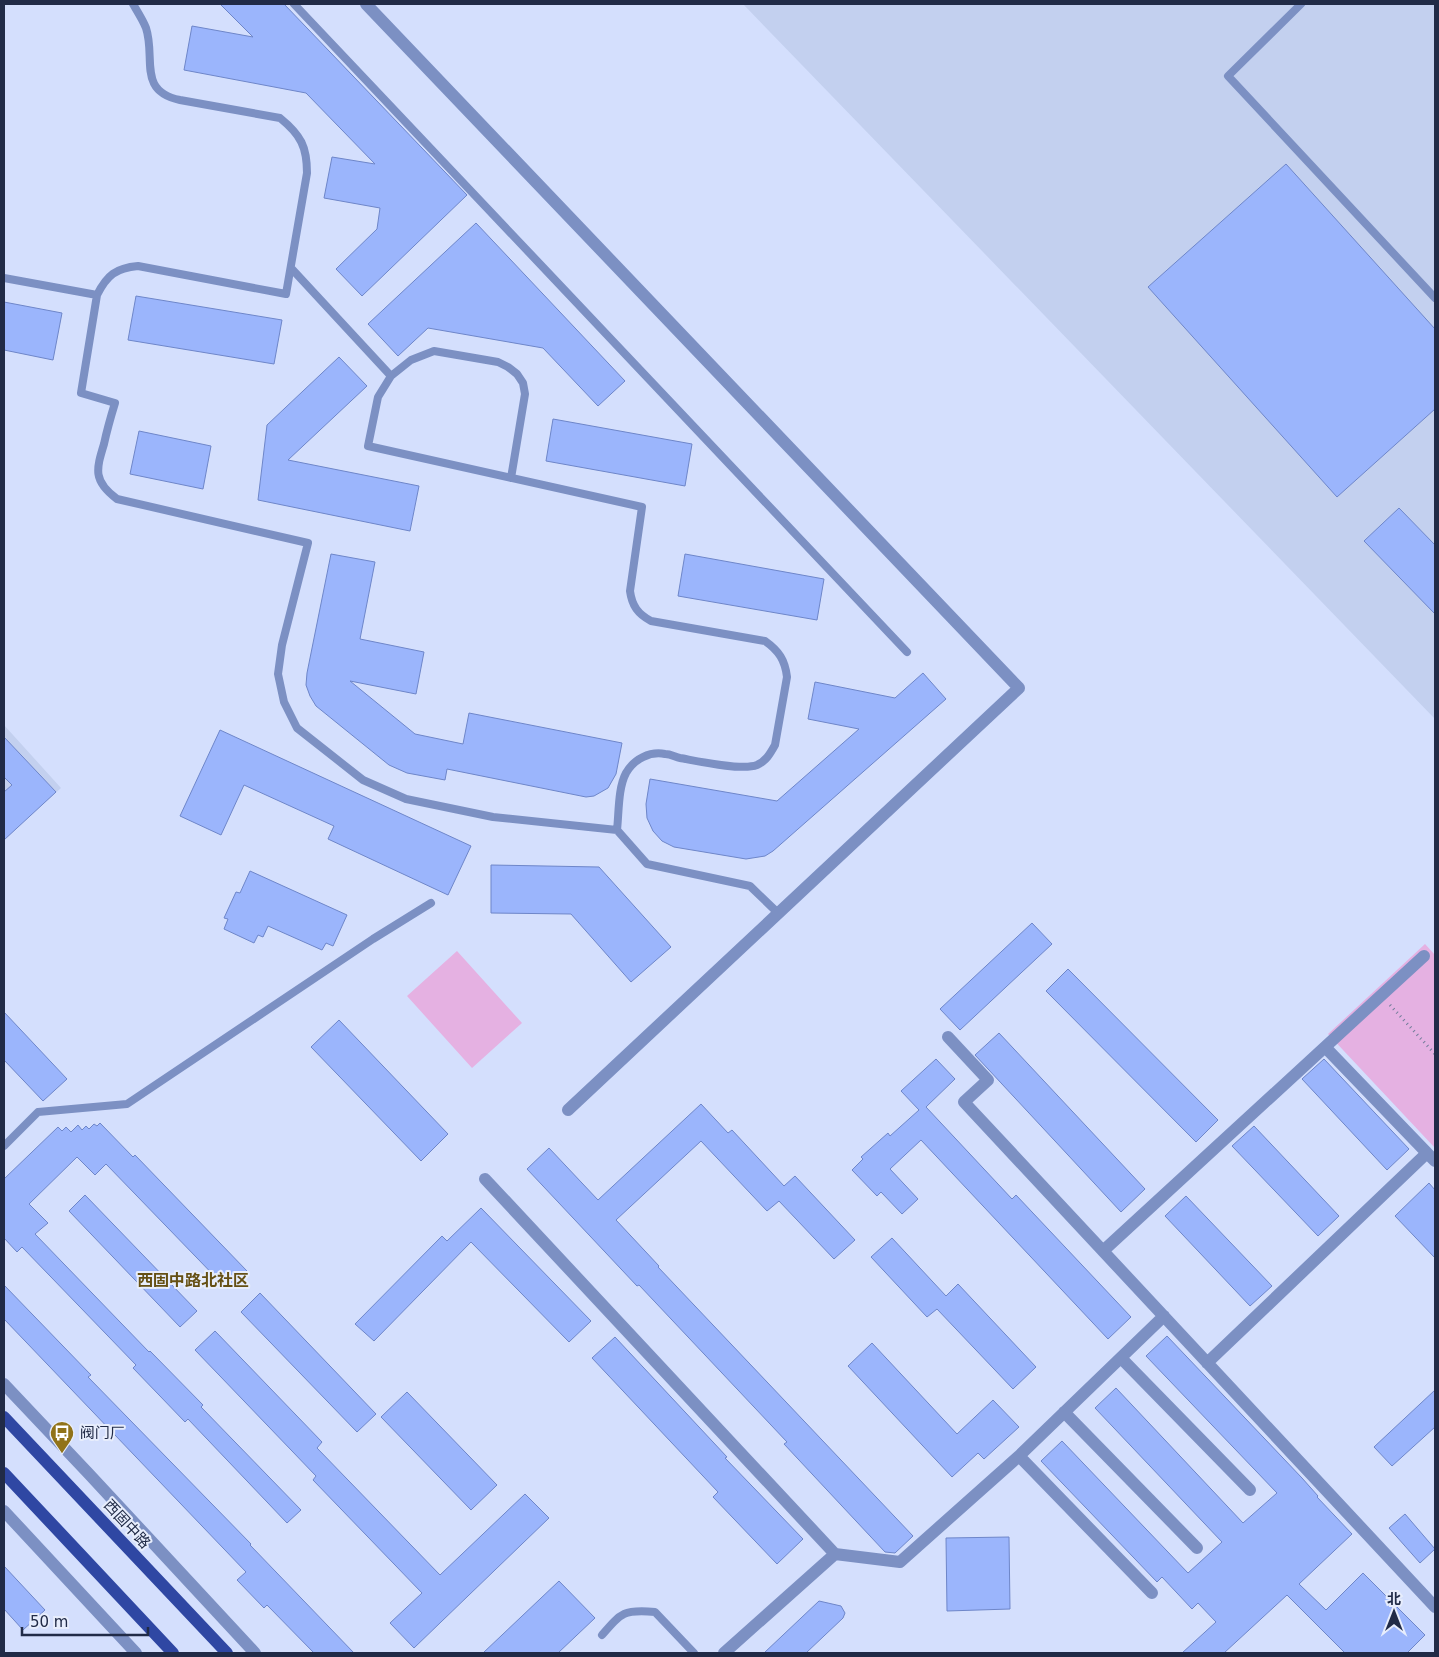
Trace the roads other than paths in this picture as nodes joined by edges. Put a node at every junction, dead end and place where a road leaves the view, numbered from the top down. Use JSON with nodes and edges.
{"nodes":[{"id":1,"x":133,"y":4,"type":"edge"},
{"id":2,"x":294,"y":4,"type":"edge"},
{"id":3,"x":366,"y":4,"type":"edge"},
{"id":4,"x":1301,"y":4,"type":"edge"},
{"id":5,"x":291,"y":268,"type":"junction"},
{"id":6,"x":4,"y":278,"type":"edge"},
{"id":7,"x":97,"y":295,"type":"junction"},
{"id":8,"x":1435,"y":298,"type":"edge"},
{"id":9,"x":391,"y":376,"type":"junction"},
{"id":10,"x":511,"y":478,"type":"junction"},
{"id":11,"x":907,"y":652,"type":"dead end"},
{"id":12,"x":617,"y":830,"type":"junction"},
{"id":13,"x":431,"y":903,"type":"dead end"},
{"id":14,"x":778,"y":913,"type":"junction"},
{"id":15,"x":1424,"y":956,"type":"dead end"},
{"id":16,"x":948,"y":1037,"type":"dead end"},
{"id":17,"x":1325,"y":1047,"type":"junction"},
{"id":18,"x":568,"y":1110,"type":"dead end"},
{"id":19,"x":4,"y":1146,"type":"edge"},
{"id":20,"x":1431,"y":1157,"type":"edge"},
{"id":21,"x":485,"y":1179,"type":"dead end"},
{"id":22,"x":1103,"y":1251,"type":"junction"},
{"id":23,"x":1164,"y":1316,"type":"junction"},
{"id":24,"x":1121,"y":1358,"type":"junction"},
{"id":25,"x":1207,"y":1363,"type":"junction"},
{"id":26,"x":4,"y":1384,"type":"edge"},
{"id":27,"x":1064,"y":1412,"type":"junction"},
{"id":28,"x":4,"y":1417,"type":"edge"},
{"id":29,"x":1019,"y":1456,"type":"junction"},
{"id":30,"x":4,"y":1473,"type":"edge"},
{"id":31,"x":1250,"y":1490,"type":"dead end"},
{"id":32,"x":4,"y":1511,"type":"edge"},
{"id":33,"x":1197,"y":1548,"type":"dead end"},
{"id":34,"x":835,"y":1554,"type":"junction"},
{"id":35,"x":1152,"y":1593,"type":"dead end"},
{"id":36,"x":1435,"y":1608,"type":"edge"},
{"id":37,"x":602,"y":1635,"type":"dead end"},
{"id":38,"x":134,"y":1653,"type":"edge"},
{"id":39,"x":173,"y":1653,"type":"edge"},
{"id":40,"x":227,"y":1653,"type":"edge"},
{"id":41,"x":255,"y":1653,"type":"edge"},
{"id":42,"x":694,"y":1653,"type":"edge"},
{"id":43,"x":724,"y":1653,"type":"edge"}],
"edges":[{"from":1,"to":5,"type":"lane"},
{"from":2,"to":11,"type":"lane"},
{"from":3,"to":14,"type":"street"},
{"from":4,"to":8,"type":"lane"},
{"from":5,"to":7,"type":"lane"},
{"from":5,"to":9,"type":"lane"},
{"from":6,"to":7,"type":"lane"},
{"from":7,"to":12,"type":"lane"},
{"from":9,"to":10,"type":"lane"},
{"from":9,"to":10,"type":"lane"},
{"from":10,"to":12,"type":"lane"},
{"from":12,"to":14,"type":"lane"},
{"from":13,"to":19,"type":"lane"},
{"from":14,"to":18,"type":"street"},
{"from":15,"to":17,"type":"street"},
{"from":16,"to":22,"type":"street"},
{"from":17,"to":20,"type":"street"},
{"from":17,"to":22,"type":"street"},
{"from":20,"to":25,"type":"street"},
{"from":21,"to":34,"type":"street"},
{"from":22,"to":23,"type":"street"},
{"from":23,"to":24,"type":"street"},
{"from":23,"to":25,"type":"street"},
{"from":24,"to":27,"type":"street"},
{"from":24,"to":31,"type":"street"},
{"from":25,"to":36,"type":"street"},
{"from":26,"to":41,"type":"street"},
{"from":27,"to":29,"type":"street"},
{"from":27,"to":33,"type":"street"},
{"from":28,"to":40,"type":"main road","name":"西固中路"},
{"from":29,"to":34,"type":"street"},
{"from":29,"to":35,"type":"street"},
{"from":30,"to":39,"type":"main road"},
{"from":32,"to":38,"type":"street"},
{"from":34,"to":43,"type":"street"},
{"from":37,"to":42,"type":"lane"}]}
